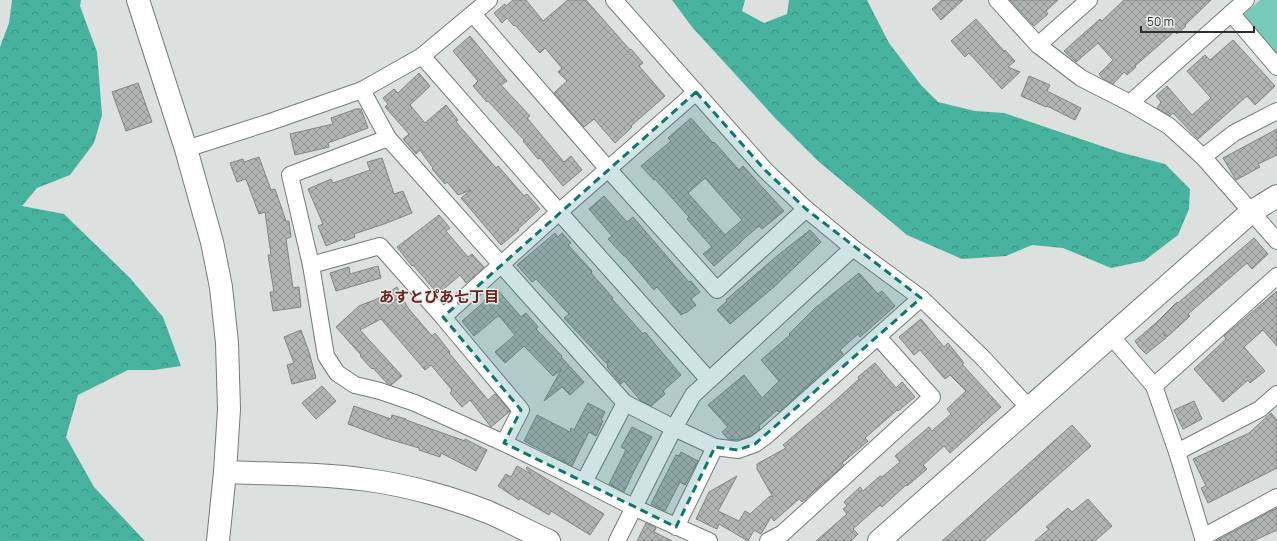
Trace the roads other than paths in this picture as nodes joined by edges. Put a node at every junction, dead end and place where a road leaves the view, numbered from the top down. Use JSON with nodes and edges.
{"nodes":[{"id":1,"x":138,"y":0,"type":"edge"},
{"id":2,"x":489,"y":0,"type":"edge"},
{"id":3,"x":614,"y":0,"type":"edge"},
{"id":4,"x":998,"y":0,"type":"edge"},
{"id":5,"x":1089,"y":0,"type":"edge"},
{"id":6,"x":1246,"y":0,"type":"edge"},
{"id":7,"x":1230,"y":13,"type":"junction"},
{"id":8,"x":472,"y":14,"type":"junction"},
{"id":9,"x":1038,"y":45,"type":"junction"},
{"id":10,"x":422,"y":56,"type":"junction"},
{"id":11,"x":1277,"y":67,"type":"edge"},
{"id":12,"x":362,"y":90,"type":"junction"},
{"id":13,"x":696,"y":92,"type":"junction"},
{"id":14,"x":1130,"y":102,"type":"junction"},
{"id":15,"x":1277,"y":111,"type":"edge"},
{"id":16,"x":388,"y":138,"type":"junction"},
{"id":17,"x":186,"y":149,"type":"junction"},
{"id":18,"x":1203,"y":157,"type":"junction"},
{"id":19,"x":608,"y":169,"type":"junction"},
{"id":20,"x":1277,"y":196,"type":"edge"},
{"id":21,"x":806,"y":209,"type":"junction"},
{"id":22,"x":559,"y":212,"type":"junction"},
{"id":23,"x":1251,"y":212,"type":"junction"},
{"id":24,"x":1277,"y":241,"type":"edge"},
{"id":25,"x":853,"y":248,"type":"junction"},
{"id":26,"x":311,"y":265,"type":"junction"},
{"id":27,"x":500,"y":265,"type":"junction"},
{"id":28,"x":1277,"y":276,"type":"edge"},
{"id":29,"x":921,"y":298,"type":"junction"},
{"id":30,"x":443,"y":317,"type":"junction"},
{"id":31,"x":1111,"y":336,"type":"junction"},
{"id":32,"x":878,"y":337,"type":"junction"},
{"id":33,"x":710,"y":380,"type":"junction"},
{"id":34,"x":1154,"y":386,"type":"junction"},
{"id":35,"x":1277,"y":394,"type":"edge"},
{"id":36,"x":625,"y":403,"type":"junction"},
{"id":37,"x":1029,"y":408,"type":"junction"},
{"id":38,"x":674,"y":428,"type":"junction"},
{"id":39,"x":504,"y":443,"type":"junction"},
{"id":40,"x":715,"y":447,"type":"junction"},
{"id":41,"x":1177,"y":452,"type":"junction"},
{"id":42,"x":224,"y":472,"type":"junction"},
{"id":43,"x":584,"y":482,"type":"junction"},
{"id":44,"x":1277,"y":497,"type":"edge"},
{"id":45,"x":633,"y":507,"type":"junction"},
{"id":46,"x":676,"y":527,"type":"junction"},
{"id":47,"x":1204,"y":539,"type":"edge"},
{"id":48,"x":218,"y":541,"type":"edge"},
{"id":49,"x":549,"y":541,"type":"edge"},
{"id":50,"x":617,"y":541,"type":"edge"},
{"id":51,"x":709,"y":541,"type":"edge"},
{"id":52,"x":768,"y":541,"type":"edge"},
{"id":53,"x":879,"y":541,"type":"edge"}],
"edges":[{"from":1,"to":17,"type":"street"},
{"from":2,"to":8,"type":"street"},
{"from":3,"to":13,"type":"street"},
{"from":4,"to":9,"type":"street"},
{"from":5,"to":9,"type":"street"},
{"from":6,"to":7,"type":"street"},
{"from":7,"to":11,"type":"street"},
{"from":7,"to":14,"type":"street"},
{"from":8,"to":10,"type":"street"},
{"from":8,"to":19,"type":"street"},
{"from":9,"to":14,"type":"street"},
{"from":10,"to":12,"type":"street"},
{"from":10,"to":22,"type":"street"},
{"from":12,"to":16,"type":"street"},
{"from":12,"to":17,"type":"street"},
{"from":13,"to":19,"type":"street"},
{"from":13,"to":21,"type":"street"},
{"from":14,"to":18,"type":"street"},
{"from":15,"to":18,"type":"street"},
{"from":16,"to":26,"type":"street"},
{"from":16,"to":27,"type":"street"},
{"from":17,"to":42,"type":"street"},
{"from":18,"to":23,"type":"street"},
{"from":19,"to":21,"type":"street"},
{"from":19,"to":22,"type":"street"},
{"from":20,"to":23,"type":"street"},
{"from":21,"to":25,"type":"street"},
{"from":22,"to":27,"type":"street"},
{"from":22,"to":33,"type":"street"},
{"from":23,"to":24,"type":"street"},
{"from":23,"to":31,"type":"street"},
{"from":25,"to":29,"type":"street"},
{"from":25,"to":33,"type":"street"},
{"from":26,"to":30,"type":"street"},
{"from":26,"to":39,"type":"street"},
{"from":27,"to":30,"type":"street"},
{"from":27,"to":36,"type":"street"},
{"from":28,"to":34,"type":"street"},
{"from":29,"to":32,"type":"street"},
{"from":29,"to":37,"type":"street"},
{"from":30,"to":39,"type":"street"},
{"from":31,"to":34,"type":"street"},
{"from":31,"to":37,"type":"street"},
{"from":32,"to":40,"type":"street"},
{"from":32,"to":52,"type":"street"},
{"from":33,"to":38,"type":"street"},
{"from":34,"to":41,"type":"street"},
{"from":35,"to":41,"type":"street"},
{"from":36,"to":38,"type":"street"},
{"from":36,"to":43,"type":"street"},
{"from":37,"to":53,"type":"street"},
{"from":38,"to":40,"type":"street"},
{"from":38,"to":45,"type":"street"},
{"from":39,"to":43,"type":"street"},
{"from":40,"to":46,"type":"street"},
{"from":41,"to":47,"type":"street"},
{"from":42,"to":48,"type":"street"},
{"from":42,"to":49,"type":"street"},
{"from":43,"to":45,"type":"street"},
{"from":44,"to":47,"type":"street"},
{"from":45,"to":46,"type":"street"},
{"from":45,"to":50,"type":"street"},
{"from":46,"to":51,"type":"street"}]}
